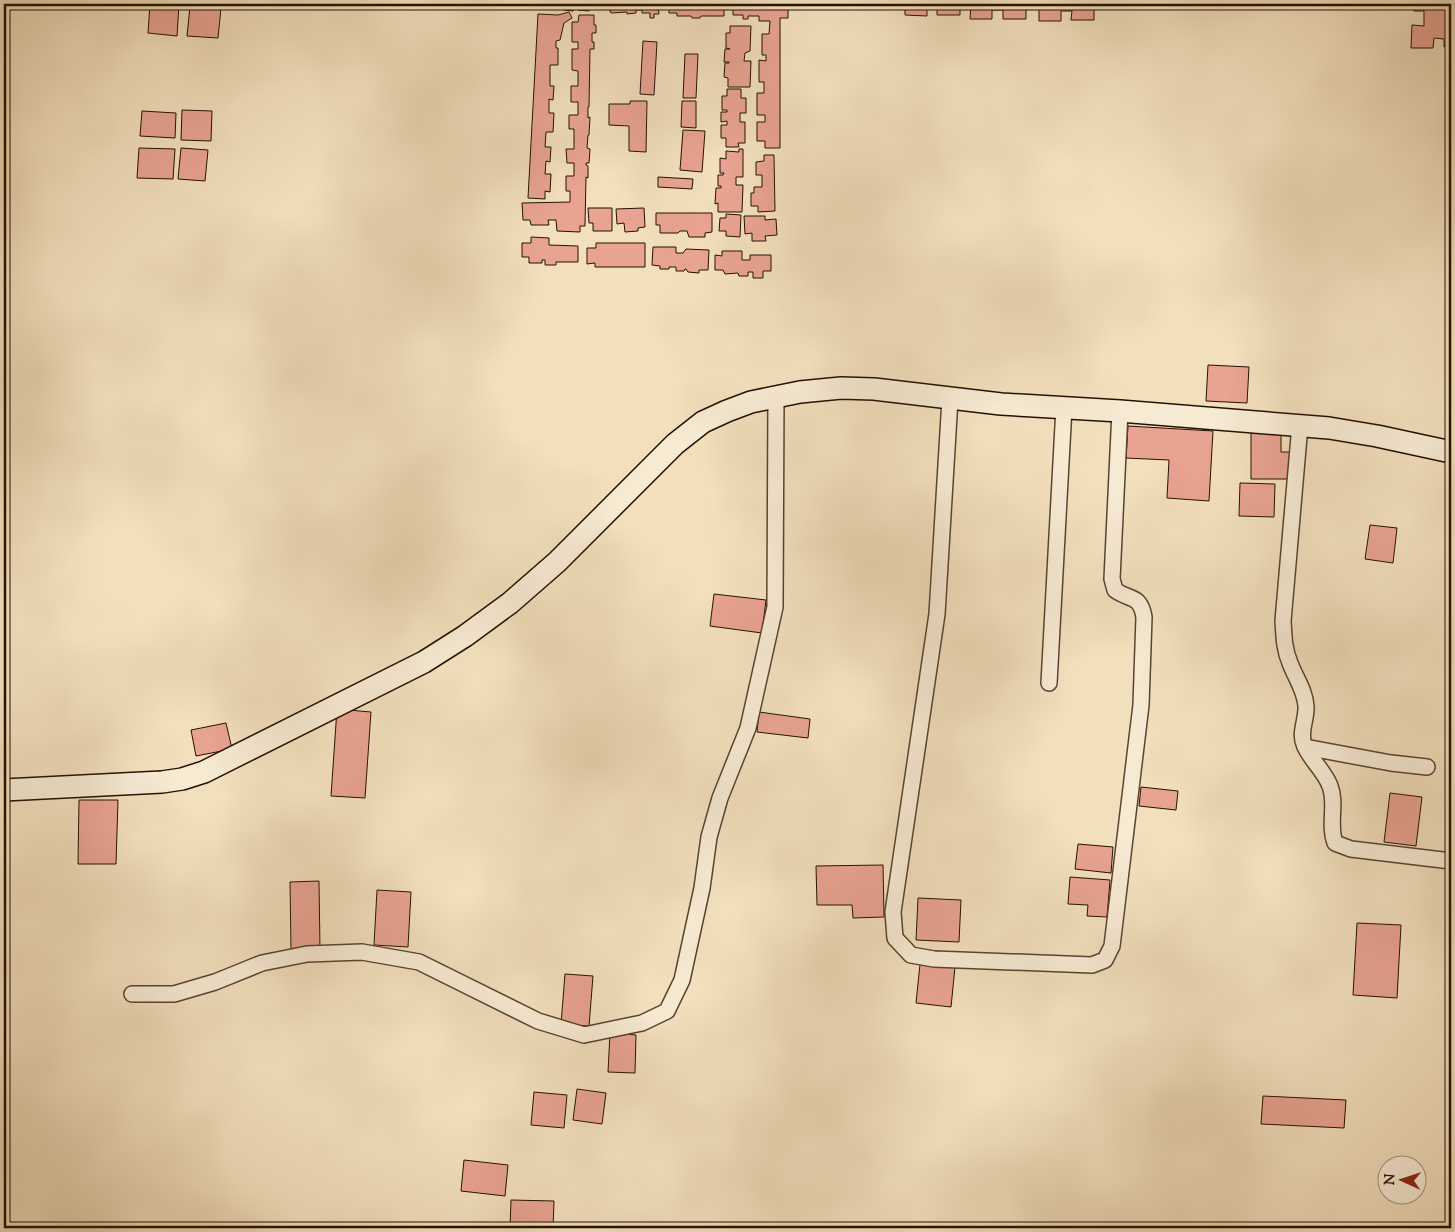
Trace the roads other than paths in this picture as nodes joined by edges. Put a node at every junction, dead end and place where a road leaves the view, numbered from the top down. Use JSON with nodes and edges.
{"nodes":[{"id":1,"x":776,"y":396,"type":"junction"},
{"id":2,"x":950,"y":399,"type":"junction"},
{"id":3,"x":1064,"y":407,"type":"junction"},
{"id":4,"x":1120,"y":411,"type":"junction"},
{"id":5,"x":1300,"y":425,"type":"junction"},
{"id":6,"x":1451,"y":452,"type":"edge"},
{"id":7,"x":1049,"y":683,"type":"dead end"},
{"id":8,"x":1305,"y":747,"type":"junction"},
{"id":9,"x":1427,"y":767,"type":"dead end"},
{"id":10,"x":4,"y":790,"type":"edge"},
{"id":11,"x":1451,"y":861,"type":"edge"},
{"id":12,"x":132,"y":994,"type":"dead end"}],
"edges":[{"from":1,"to":2,"type":"street"},
{"from":1,"to":10,"type":"street"},
{"from":1,"to":12,"type":"street"},
{"from":2,"to":3,"type":"street"},
{"from":2,"to":4,"type":"street"},
{"from":3,"to":4,"type":"street"},
{"from":3,"to":7,"type":"street"},
{"from":4,"to":5,"type":"street"},
{"from":5,"to":6,"type":"street"},
{"from":5,"to":8,"type":"street"},
{"from":8,"to":9,"type":"street"},
{"from":8,"to":11,"type":"street"}]}
